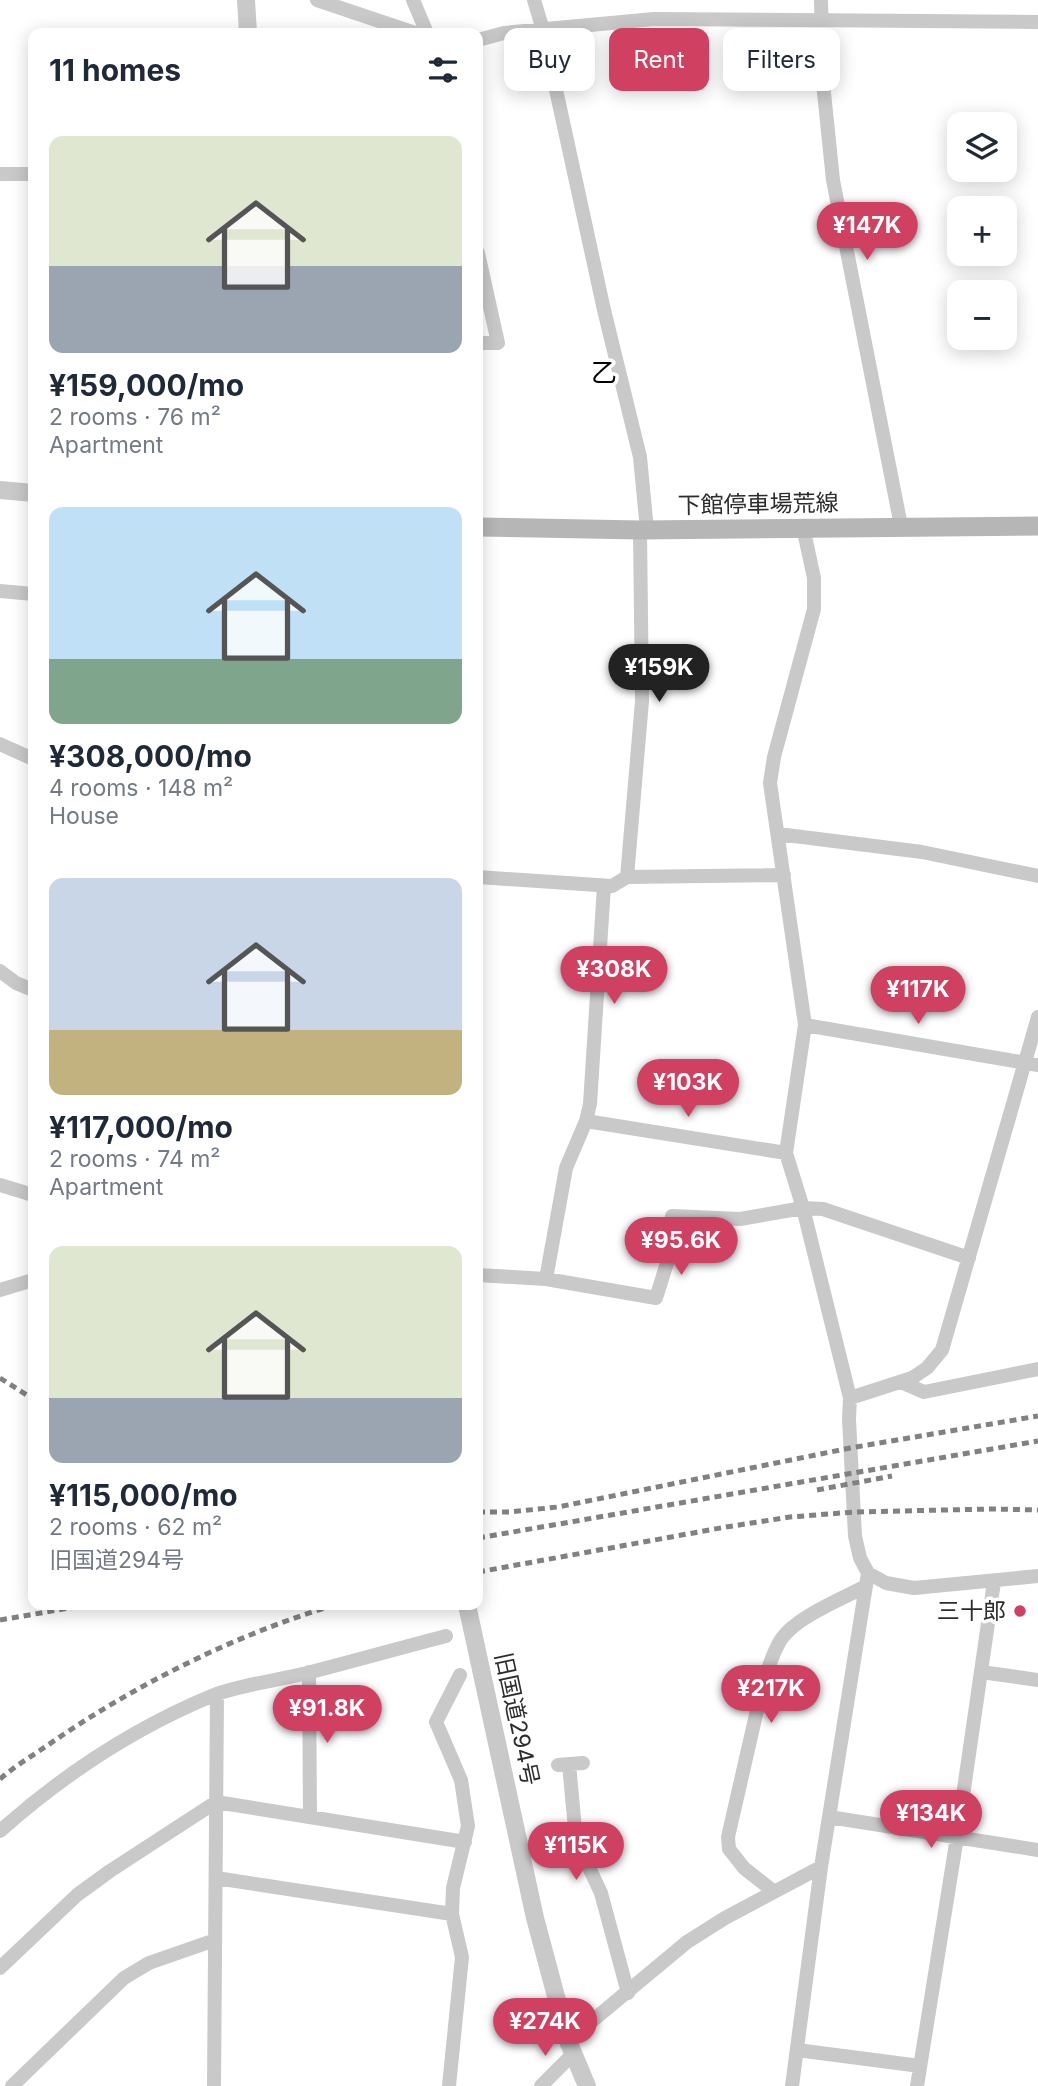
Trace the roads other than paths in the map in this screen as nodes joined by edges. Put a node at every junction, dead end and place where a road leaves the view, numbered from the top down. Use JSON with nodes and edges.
{"nodes":[{"id":1,"x":246,"y":0,"type":"edge"},
{"id":2,"x":317,"y":0,"type":"edge"},
{"id":3,"x":413,"y":0,"type":"edge"},
{"id":4,"x":534,"y":0,"type":"edge"},
{"id":5,"x":821,"y":0,"type":"edge"},
{"id":6,"x":822,"y":21,"type":"junction"},
{"id":7,"x":1038,"y":22,"type":"edge"},
{"id":8,"x":248,"y":28,"type":"edge"},
{"id":9,"x":400,"y":28,"type":"edge"},
{"id":10,"x":425,"y":28,"type":"edge"},
{"id":11,"x":542,"y":28,"type":"edge"},
{"id":12,"x":563,"y":28,"type":"edge"},
{"id":13,"x":504,"y":33,"type":"edge"},
{"id":14,"x":483,"y":39,"type":"edge"},
{"id":15,"x":556,"y":91,"type":"edge"},
{"id":16,"x":0,"y":174,"type":"edge"},
{"id":17,"x":28,"y":174,"type":"edge"},
{"id":18,"x":483,"y":276,"type":"edge"},
{"id":19,"x":483,"y":343,"type":"edge"},
{"id":20,"x":0,"y":490,"type":"edge"},
{"id":21,"x":28,"y":493,"type":"edge"},
{"id":22,"x":901,"y":526,"type":"junction"},
{"id":23,"x":1038,"y":526,"type":"edge"},
{"id":24,"x":483,"y":527,"type":"edge"},
{"id":25,"x":803,"y":527,"type":"junction"},
{"id":26,"x":644,"y":530,"type":"junction"},
{"id":27,"x":0,"y":591,"type":"edge"},
{"id":28,"x":28,"y":594,"type":"edge"},
{"id":29,"x":0,"y":744,"type":"edge"},
{"id":30,"x":28,"y":757,"type":"edge"},
{"id":31,"x":778,"y":834,"type":"junction"},
{"id":32,"x":784,"y":875,"type":"junction"},
{"id":33,"x":1038,"y":876,"type":"edge"},
{"id":34,"x":483,"y":877,"type":"edge"},
{"id":35,"x":627,"y":877,"type":"junction"},
{"id":36,"x":604,"y":886,"type":"junction"},
{"id":37,"x":0,"y":971,"type":"edge"},
{"id":38,"x":28,"y":988,"type":"edge"},
{"id":39,"x":1038,"y":1017,"type":"edge"},
{"id":40,"x":805,"y":1025,"type":"junction"},
{"id":41,"x":1031,"y":1063,"type":"edge"},
{"id":42,"x":586,"y":1121,"type":"junction"},
{"id":43,"x":786,"y":1153,"type":"junction"},
{"id":44,"x":0,"y":1185,"type":"edge"},
{"id":45,"x":28,"y":1193,"type":"edge"},
{"id":46,"x":803,"y":1208,"type":"junction"},
{"id":47,"x":969,"y":1258,"type":"junction"},
{"id":48,"x":483,"y":1275,"type":"edge"},
{"id":49,"x":28,"y":1278,"type":"edge"},
{"id":50,"x":546,"y":1279,"type":"junction"},
{"id":51,"x":0,"y":1290,"type":"edge"},
{"id":52,"x":1038,"y":1369,"type":"edge"},
{"id":53,"x":901,"y":1382,"type":"junction"},
{"id":54,"x":850,"y":1398,"type":"junction"},
{"id":55,"x":1038,"y":1576,"type":"edge"},
{"id":56,"x":867,"y":1579,"type":"junction"},
{"id":57,"x":994,"y":1582,"type":"junction"},
{"id":58,"x":468,"y":1610,"type":"edge"},
{"id":59,"x":446,"y":1636,"type":"dead end"},
{"id":60,"x":309,"y":1672,"type":"junction"},
{"id":61,"x":981,"y":1672,"type":"junction"},
{"id":62,"x":460,"y":1675,"type":"dead end"},
{"id":63,"x":1038,"y":1681,"type":"edge"},
{"id":64,"x":216,"y":1694,"type":"junction"},
{"id":65,"x":570,"y":1764,"type":"dead end"},
{"id":66,"x":216,"y":1802,"type":"junction"},
{"id":67,"x":829,"y":1816,"type":"junction"},
{"id":68,"x":310,"y":1817,"type":"junction"},
{"id":69,"x":0,"y":1831,"type":"edge"},
{"id":70,"x":957,"y":1837,"type":"junction"},
{"id":71,"x":465,"y":1842,"type":"junction"},
{"id":72,"x":1038,"y":1850,"type":"edge"},
{"id":73,"x":821,"y":1867,"type":"junction"},
{"id":74,"x":216,"y":1878,"type":"junction"},
{"id":75,"x":773,"y":1891,"type":"junction"},
{"id":76,"x":452,"y":1914,"type":"junction"},
{"id":77,"x":215,"y":1940,"type":"junction"},
{"id":78,"x":0,"y":1968,"type":"edge"},
{"id":79,"x":628,"y":1993,"type":"junction"},
{"id":80,"x":571,"y":2048,"type":"junction"},
{"id":81,"x":797,"y":2050,"type":"junction"},
{"id":82,"x":920,"y":2066,"type":"junction"},
{"id":83,"x":12,"y":2086,"type":"edge"},
{"id":84,"x":214,"y":2086,"type":"edge"},
{"id":85,"x":449,"y":2086,"type":"edge"},
{"id":86,"x":541,"y":2086,"type":"edge"},
{"id":87,"x":587,"y":2086,"type":"edge"},
{"id":88,"x":792,"y":2086,"type":"edge"},
{"id":89,"x":917,"y":2086,"type":"edge"}],
"edges":[{"from":1,"to":8,"type":"street"},
{"from":2,"to":9,"type":"street"},
{"from":3,"to":10,"type":"street"},
{"from":4,"to":11,"type":"street"},
{"from":5,"to":6,"type":"street"},
{"from":6,"to":7,"type":"street"},
{"from":6,"to":12,"type":"street"},
{"from":6,"to":22,"type":"street"},
{"from":13,"to":14,"type":"street"},
{"from":15,"to":26,"type":"street"},
{"from":16,"to":17,"type":"street"},
{"from":18,"to":19,"type":"street"},
{"from":20,"to":21,"type":"street"},
{"from":22,"to":23,"type":"main road","name":"下館停車場荒線"},
{"from":22,"to":25,"type":"main road","name":"下館停車場荒線"},
{"from":24,"to":26,"type":"main road","name":"下館停車場荒線"},
{"from":25,"to":26,"type":"main road","name":"下館停車場荒線"},
{"from":25,"to":31,"type":"street"},
{"from":26,"to":35,"type":"street"},
{"from":27,"to":28,"type":"street"},
{"from":29,"to":30,"type":"street"},
{"from":31,"to":32,"type":"street"},
{"from":31,"to":33,"type":"street"},
{"from":32,"to":35,"type":"street"},
{"from":32,"to":40,"type":"street"},
{"from":34,"to":36,"type":"street"},
{"from":35,"to":36,"type":"street"},
{"from":36,"to":42,"type":"street"},
{"from":37,"to":38,"type":"street"},
{"from":39,"to":41,"type":"street"},
{"from":40,"to":41,"type":"street"},
{"from":40,"to":43,"type":"street"},
{"from":41,"to":47,"type":"street"},
{"from":42,"to":43,"type":"street"},
{"from":42,"to":50,"type":"street"},
{"from":43,"to":46,"type":"street"},
{"from":44,"to":45,"type":"street"},
{"from":46,"to":47,"type":"street"},
{"from":46,"to":50,"type":"street"},
{"from":46,"to":54,"type":"street"},
{"from":47,"to":53,"type":"street"},
{"from":48,"to":50,"type":"street"},
{"from":49,"to":51,"type":"street"},
{"from":52,"to":53,"type":"street"},
{"from":53,"to":54,"type":"street"},
{"from":54,"to":56,"type":"street"},
{"from":55,"to":57,"type":"street"},
{"from":56,"to":57,"type":"street"},
{"from":56,"to":67,"type":"street"},
{"from":56,"to":75,"type":"street"},
{"from":57,"to":61,"type":"street"},
{"from":58,"to":80,"type":"street","name":"旧国道294号"},
{"from":59,"to":60,"type":"street"},
{"from":60,"to":64,"type":"street"},
{"from":60,"to":68,"type":"street"},
{"from":61,"to":63,"type":"street"},
{"from":61,"to":70,"type":"street"},
{"from":62,"to":71,"type":"street"},
{"from":64,"to":66,"type":"street"},
{"from":64,"to":69,"type":"street"},
{"from":65,"to":79,"type":"street"},
{"from":66,"to":68,"type":"street"},
{"from":66,"to":74,"type":"street"},
{"from":66,"to":78,"type":"street"},
{"from":67,"to":70,"type":"street"},
{"from":67,"to":73,"type":"street"},
{"from":68,"to":71,"type":"street"},
{"from":70,"to":72,"type":"street"},
{"from":70,"to":82,"type":"street"},
{"from":71,"to":76,"type":"street"},
{"from":73,"to":75,"type":"street"},
{"from":73,"to":81,"type":"street"},
{"from":74,"to":76,"type":"street"},
{"from":74,"to":77,"type":"street"},
{"from":75,"to":79,"type":"street"},
{"from":76,"to":85,"type":"street"},
{"from":77,"to":83,"type":"street"},
{"from":77,"to":84,"type":"street"},
{"from":79,"to":80,"type":"street"},
{"from":80,"to":86,"type":"street"},
{"from":80,"to":87,"type":"street","name":"旧国道294号"},
{"from":81,"to":82,"type":"street"},
{"from":81,"to":88,"type":"street"},
{"from":82,"to":89,"type":"street"}]}
